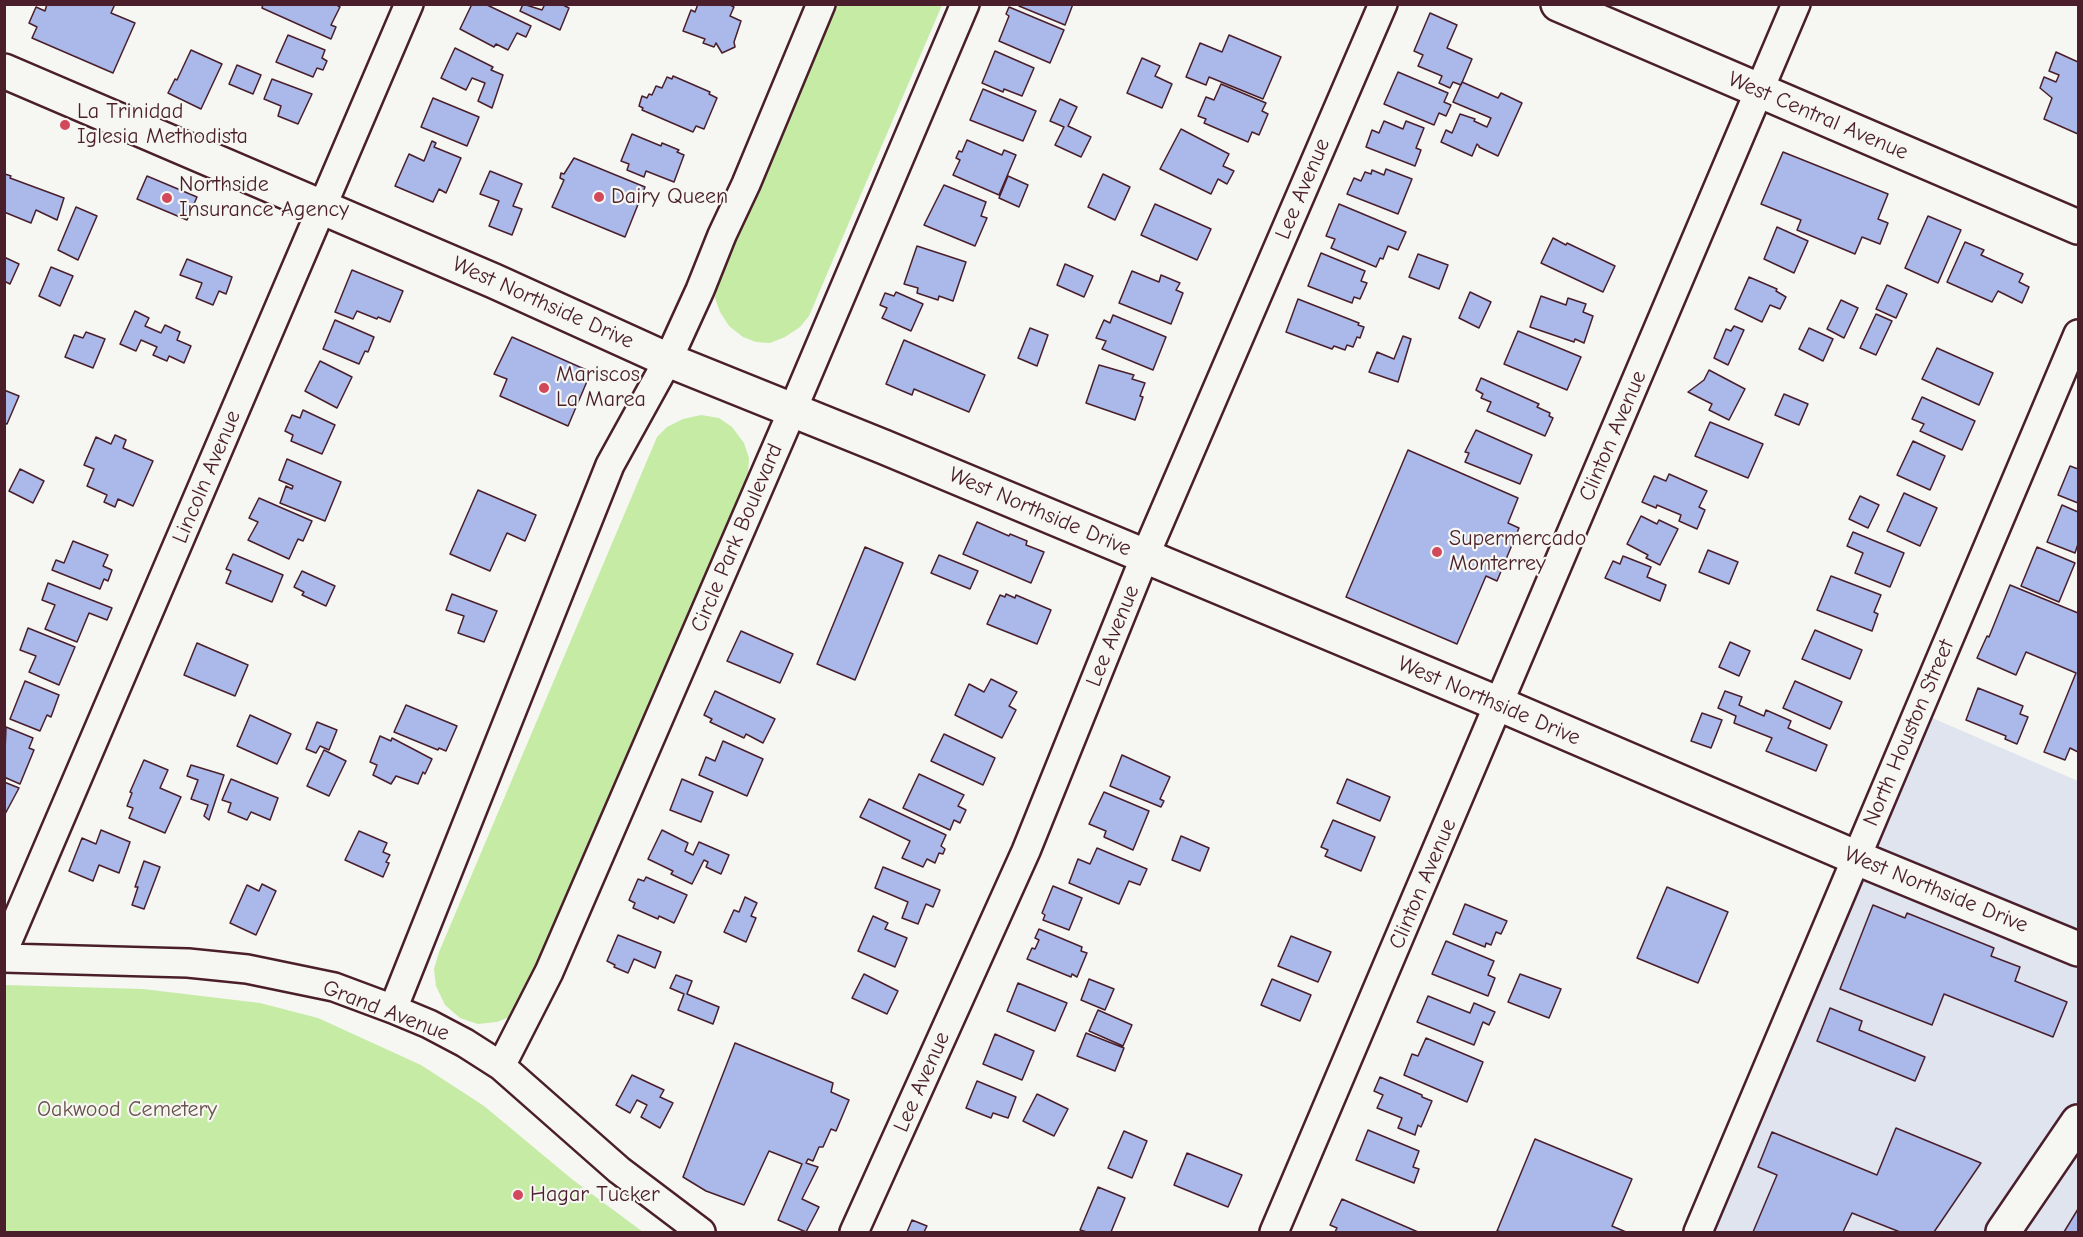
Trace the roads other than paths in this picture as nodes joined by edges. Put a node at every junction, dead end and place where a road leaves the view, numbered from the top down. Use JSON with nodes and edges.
{"nodes":[{"id":1,"x":409,"y":4,"type":"edge"},
{"id":2,"x":821,"y":4,"type":"edge"},
{"id":3,"x":965,"y":4,"type":"edge"},
{"id":4,"x":1383,"y":4,"type":"edge"},
{"id":5,"x":1558,"y":4,"type":"edge"},
{"id":6,"x":1796,"y":4,"type":"edge"},
{"id":7,"x":4,"y":71,"type":"edge"},
{"id":8,"x":1760,"y":90,"type":"junction"},
{"id":9,"x":322,"y":206,"type":"junction"},
{"id":10,"x":2079,"y":227,"type":"edge"},
{"id":11,"x":2079,"y":334,"type":"edge"},
{"id":12,"x":668,"y":360,"type":"junction"},
{"id":13,"x":793,"y":409,"type":"junction"},
{"id":14,"x":1144,"y":556,"type":"junction"},
{"id":15,"x":1499,"y":704,"type":"junction"},
{"id":16,"x":1857,"y":858,"type":"junction"},
{"id":17,"x":2079,"y":949,"type":"edge"},
{"id":18,"x":4,"y":951,"type":"edge"},
{"id":19,"x":4,"y":958,"type":"edge"},
{"id":20,"x":393,"y":1009,"type":"junction"},
{"id":21,"x":501,"y":1066,"type":"junction"},
{"id":22,"x":2079,"y":1122,"type":"edge"},
{"id":23,"x":701,"y":1233,"type":"edge"},
{"id":24,"x":854,"y":1233,"type":"edge"},
{"id":25,"x":1274,"y":1233,"type":"edge"},
{"id":26,"x":1698,"y":1233,"type":"edge"},
{"id":27,"x":2003,"y":1233,"type":"edge"}],
"edges":[{"from":1,"to":9,"type":"street","name":"Lincoln Avenue"},
{"from":2,"to":12,"type":"street"},
{"from":3,"to":13,"type":"street","name":"Circle Park Boulevard"},
{"from":4,"to":14,"type":"street","name":"Lee Avenue"},
{"from":5,"to":8,"type":"main road","name":"West Central Avenue"},
{"from":6,"to":8,"type":"street","name":"Clinton Avenue"},
{"from":7,"to":9,"type":"main road","name":"West Northside Drive"},
{"from":8,"to":10,"type":"main road","name":"West Central Avenue"},
{"from":8,"to":15,"type":"street","name":"Clinton Avenue"},
{"from":9,"to":12,"type":"main road","name":"West Northside Drive"},
{"from":9,"to":18,"type":"street","name":"Lincoln Avenue"},
{"from":11,"to":16,"type":"street","name":"North Houston Street"},
{"from":12,"to":13,"type":"main road","name":"West Northside Drive"},
{"from":12,"to":20,"type":"street"},
{"from":13,"to":14,"type":"main road","name":"West Northside Drive"},
{"from":13,"to":21,"type":"street","name":"Circle Park Boulevard"},
{"from":14,"to":15,"type":"main road","name":"West Northside Drive"},
{"from":14,"to":24,"type":"street","name":"Lee Avenue"},
{"from":15,"to":16,"type":"main road","name":"West Northside Drive"},
{"from":15,"to":25,"type":"street","name":"Clinton Avenue"},
{"from":16,"to":17,"type":"main road","name":"West Northside Drive"},
{"from":16,"to":26,"type":"street","name":"North Houston Street"},
{"from":19,"to":20,"type":"street","name":"Grand Avenue"},
{"from":20,"to":21,"type":"street","name":"Grand Avenue"},
{"from":21,"to":23,"type":"street","name":"Grand Avenue"},
{"from":22,"to":27,"type":"main road"}]}
